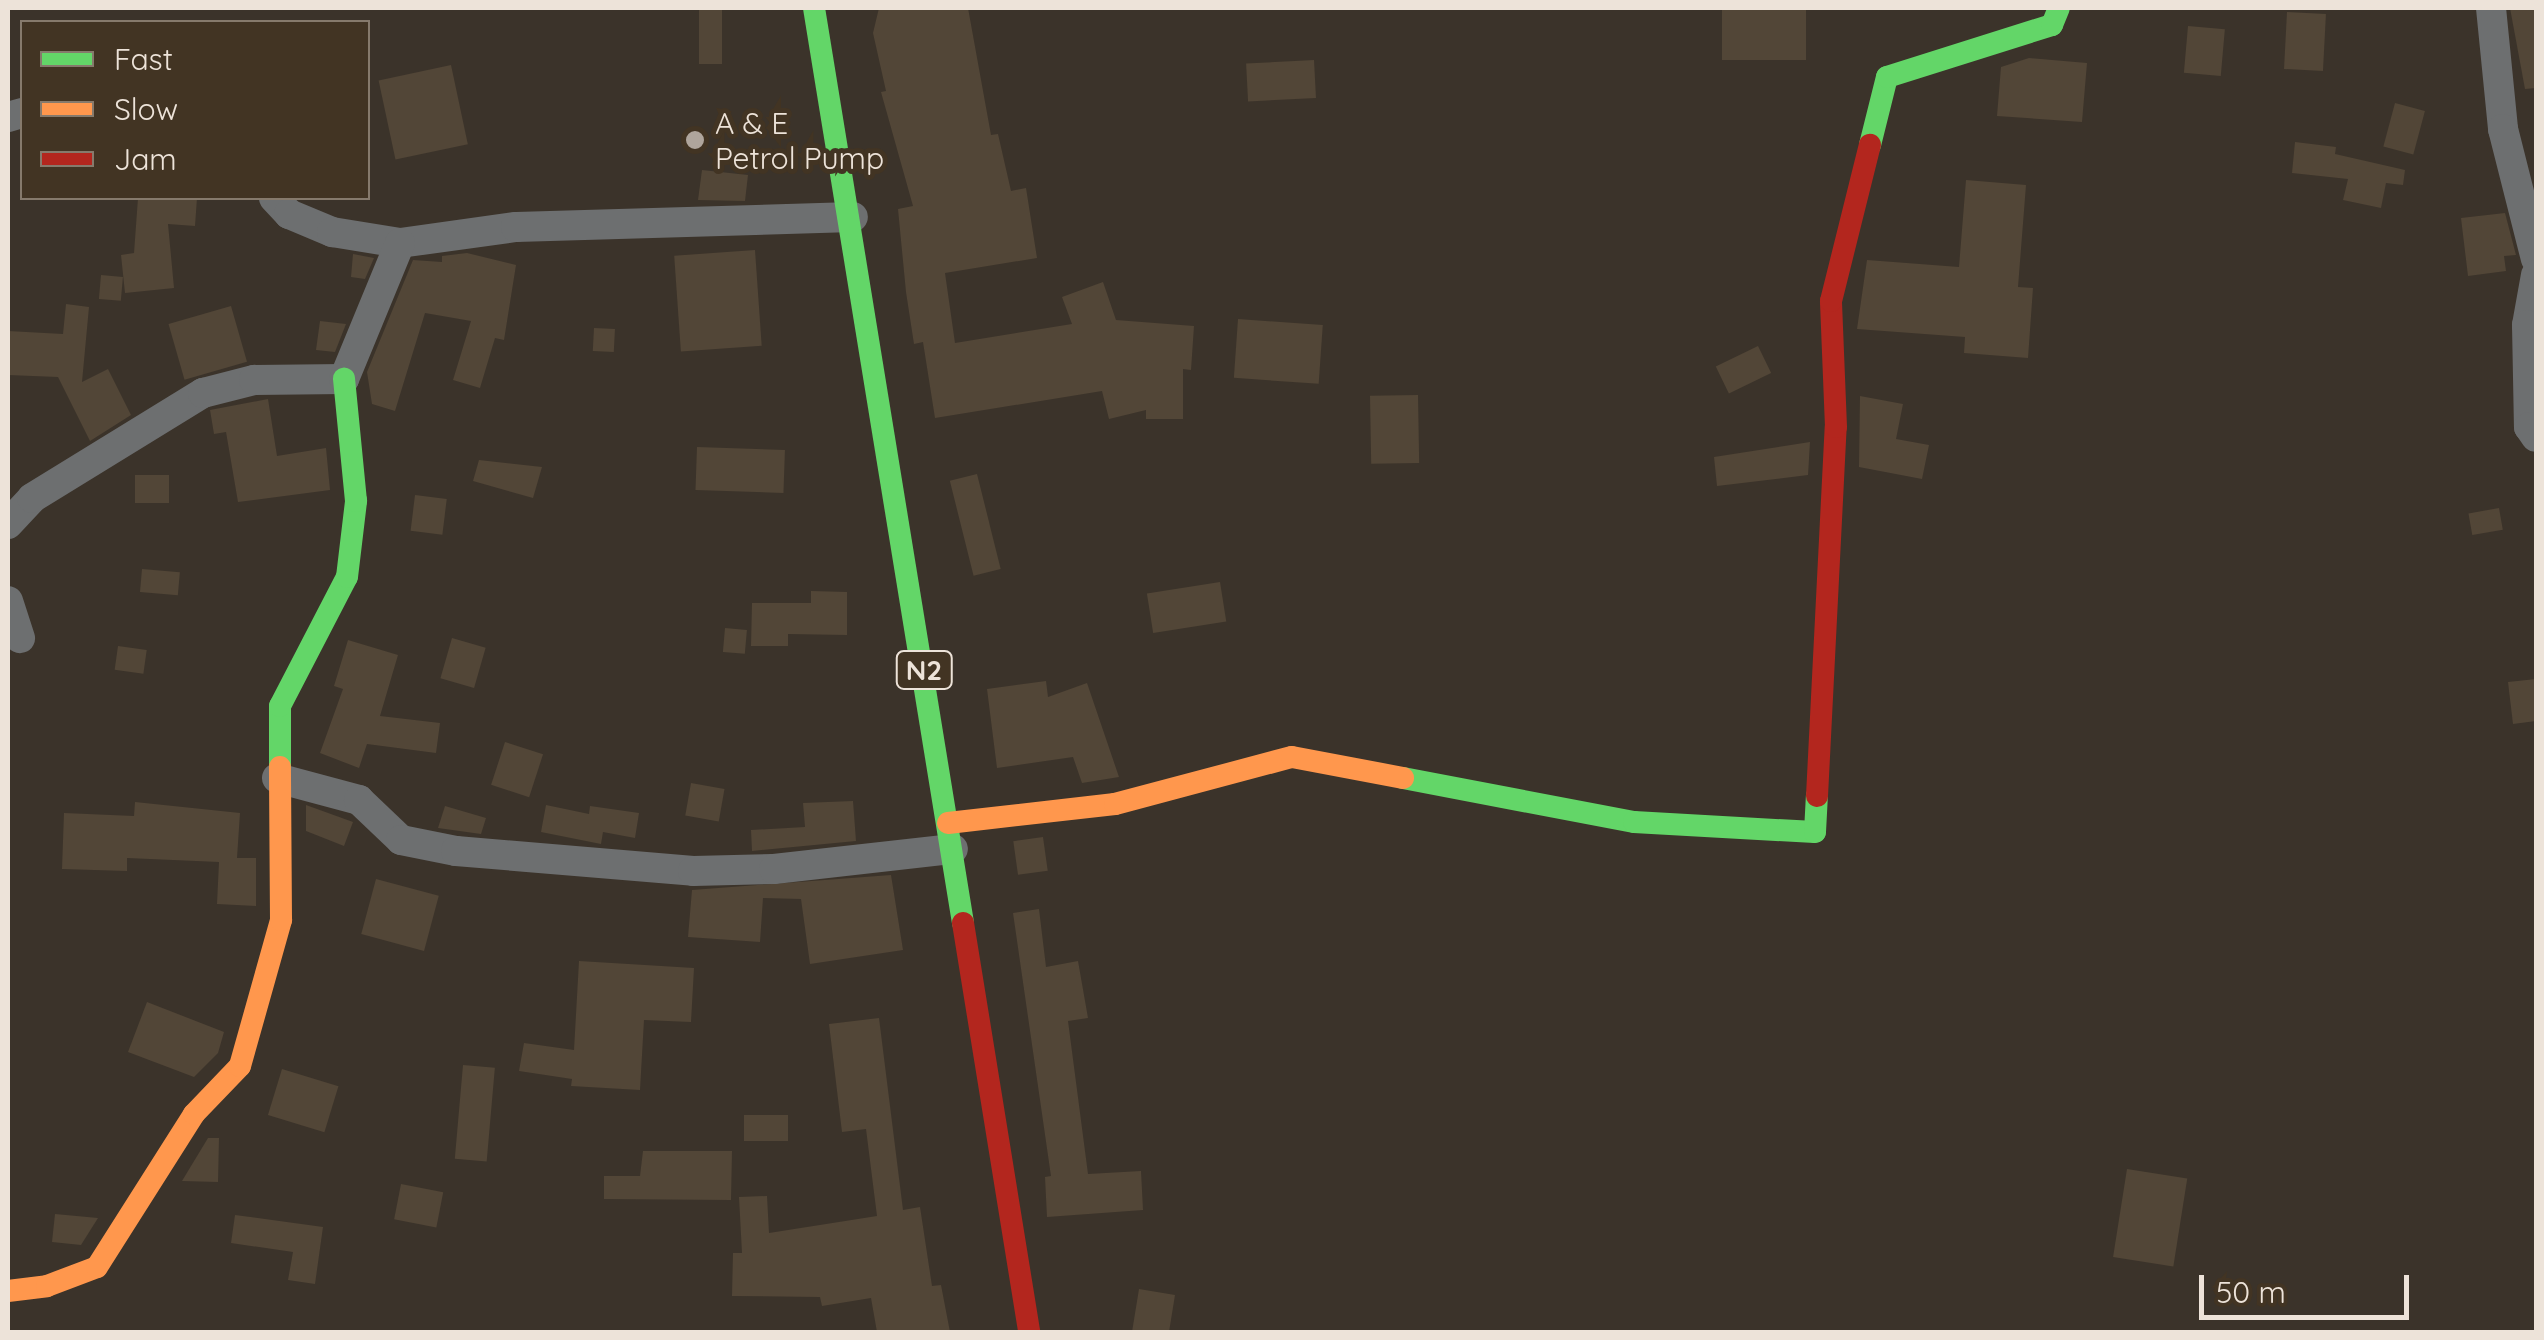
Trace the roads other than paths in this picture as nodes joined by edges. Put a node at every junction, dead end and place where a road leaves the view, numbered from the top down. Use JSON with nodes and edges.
{"nodes":[{"id":1,"x":814,"y":8,"type":"edge"},
{"id":2,"x":2059,"y":8,"type":"edge"},
{"id":3,"x":2491,"y":8,"type":"edge"},
{"id":4,"x":276,"y":200,"type":"edge"},
{"id":5,"x":853,"y":217,"type":"junction"},
{"id":6,"x":400,"y":243,"type":"junction"},
{"id":7,"x":2536,"y":259,"type":"edge"},
{"id":8,"x":2536,"y":275,"type":"edge"},
{"id":9,"x":344,"y":379,"type":"junction"},
{"id":10,"x":2536,"y":437,"type":"edge"},
{"id":11,"x":8,"y":524,"type":"edge"},
{"id":12,"x":8,"y":601,"type":"edge"},
{"id":13,"x":20,"y":638,"type":"dead end"},
{"id":14,"x":277,"y":778,"type":"junction"},
{"id":15,"x":951,"y":836,"type":"junction"},
{"id":16,"x":8,"y":1291,"type":"edge"},
{"id":17,"x":1029,"y":1332,"type":"edge"}],
"edges":[{"from":1,"to":5,"type":"main road","number":"N2"},
{"from":2,"to":15,"type":"main road"},
{"from":3,"to":7,"type":"street"},
{"from":4,"to":6,"type":"street"},
{"from":5,"to":6,"type":"street"},
{"from":5,"to":15,"type":"main road","number":"N2"},
{"from":6,"to":9,"type":"street"},
{"from":8,"to":10,"type":"street"},
{"from":9,"to":11,"type":"street"},
{"from":9,"to":14,"type":"main road"},
{"from":12,"to":13,"type":"street"},
{"from":14,"to":15,"type":"street"},
{"from":14,"to":16,"type":"main road"},
{"from":15,"to":17,"type":"main road","number":"N2"}]}
